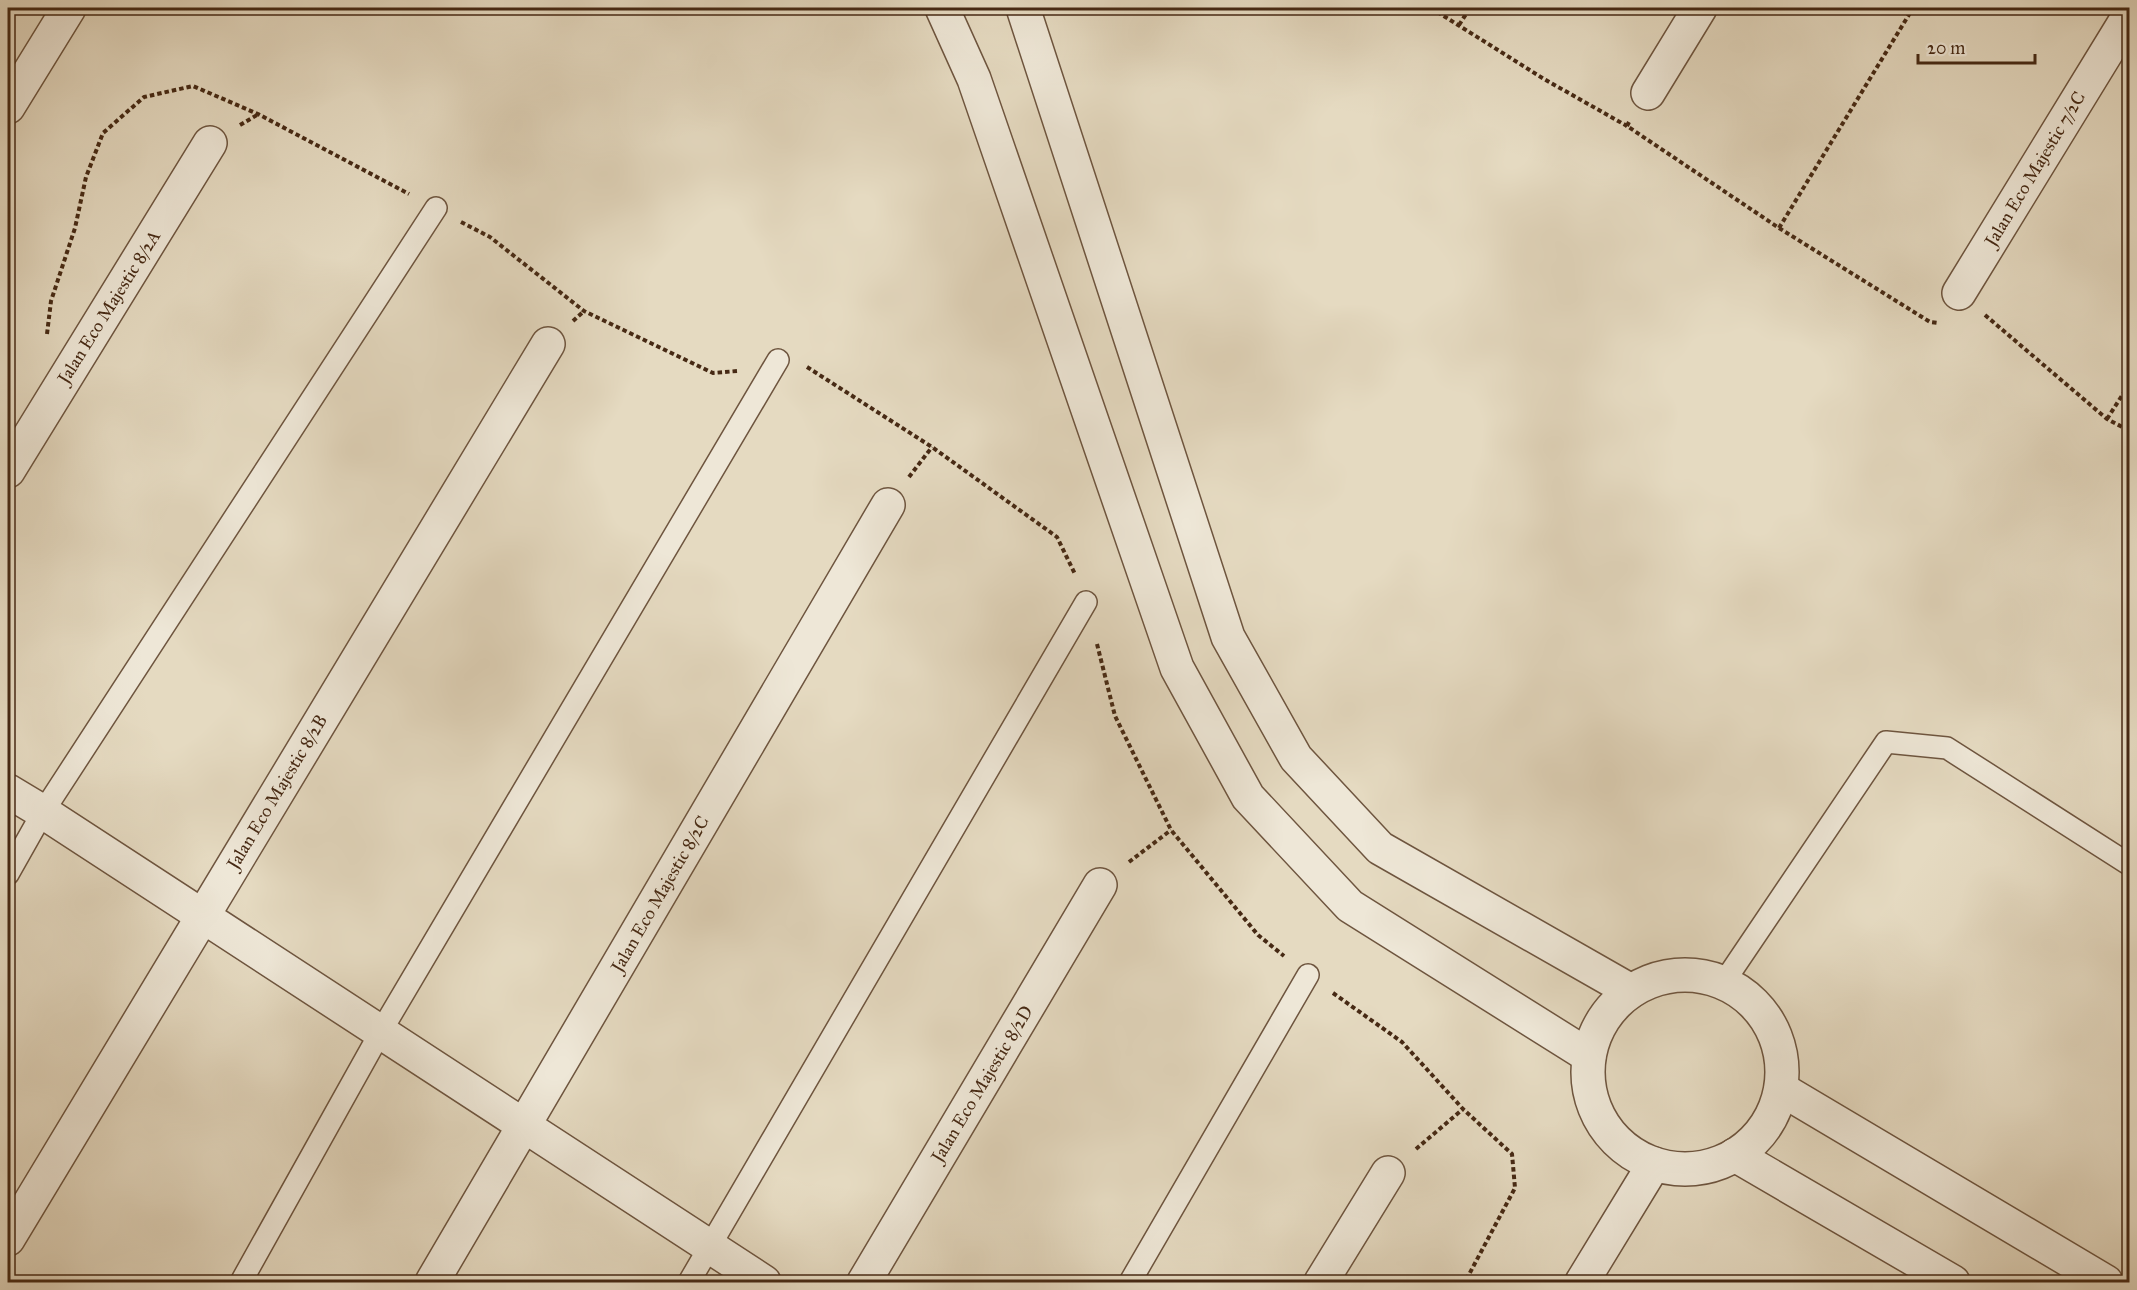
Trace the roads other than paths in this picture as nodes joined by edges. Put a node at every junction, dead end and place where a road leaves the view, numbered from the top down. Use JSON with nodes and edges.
{"nodes":[{"id":1,"x":69,"y":8,"type":"edge"},
{"id":2,"x":942,"y":8,"type":"edge"},
{"id":3,"x":1023,"y":8,"type":"edge"},
{"id":4,"x":1700,"y":8,"type":"edge"},
{"id":5,"x":2130,"y":14,"type":"edge"},
{"id":6,"x":1648,"y":93,"type":"road end"},
{"id":7,"x":8,"y":107,"type":"edge"},
{"id":8,"x":210,"y":143,"type":"dead end"},
{"id":9,"x":436,"y":208,"type":"road end"},
{"id":10,"x":1959,"y":293,"type":"road end"},
{"id":11,"x":548,"y":344,"type":"dead end"},
{"id":12,"x":778,"y":360,"type":"road end"},
{"id":13,"x":8,"y":471,"type":"edge"},
{"id":14,"x":888,"y":505,"type":"dead end"},
{"id":15,"x":1086,"y":602,"type":"road end"},
{"id":16,"x":8,"y":791,"type":"edge"},
{"id":17,"x":43,"y":812,"type":"junction"},
{"id":18,"x":2130,"y":865,"type":"edge"},
{"id":19,"x":8,"y":874,"type":"edge"},
{"id":20,"x":1100,"y":885,"type":"road end"},
{"id":21,"x":202,"y":916,"type":"junction"},
{"id":22,"x":1308,"y":975,"type":"road end"},
{"id":23,"x":1724,"y":982,"type":"junction"},
{"id":24,"x":1631,"y":991,"type":"junction"},
{"id":25,"x":381,"y":1032,"type":"junction"},
{"id":26,"x":1589,"y":1056,"type":"junction"},
{"id":27,"x":1781,"y":1089,"type":"junction"},
{"id":28,"x":524,"y":1126,"type":"junction"},
{"id":29,"x":1735,"y":1155,"type":"junction"},
{"id":30,"x":1654,"y":1164,"type":"junction"},
{"id":31,"x":1388,"y":1173,"type":"road end"},
{"id":32,"x":8,"y":1239,"type":"edge"},
{"id":33,"x":711,"y":1248,"type":"junction"},
{"id":34,"x":241,"y":1282,"type":"edge"},
{"id":35,"x":432,"y":1282,"type":"edge"},
{"id":36,"x":689,"y":1282,"type":"edge"},
{"id":37,"x":764,"y":1282,"type":"edge"},
{"id":38,"x":864,"y":1282,"type":"edge"},
{"id":39,"x":1130,"y":1282,"type":"edge"},
{"id":40,"x":1321,"y":1282,"type":"edge"},
{"id":41,"x":1582,"y":1282,"type":"edge"},
{"id":42,"x":1953,"y":1282,"type":"edge"},
{"id":43,"x":2106,"y":1282,"type":"edge"}],
"edges":[{"from":1,"to":7,"type":"street"},
{"from":2,"to":26,"type":"street"},
{"from":3,"to":24,"type":"street"},
{"from":4,"to":6,"type":"street"},
{"from":5,"to":10,"type":"street","name":"Jalan Eco Majestic 7/2C"},
{"from":8,"to":13,"type":"street","name":"Jalan Eco Majestic 8/2A"},
{"from":9,"to":17,"type":"lane"},
{"from":11,"to":21,"type":"street","name":"Jalan Eco Majestic 8/2B"},
{"from":12,"to":25,"type":"lane"},
{"from":14,"to":28,"type":"street","name":"Jalan Eco Majestic 8/2C"},
{"from":15,"to":33,"type":"lane"},
{"from":16,"to":17,"type":"street"},
{"from":17,"to":19,"type":"lane"},
{"from":17,"to":21,"type":"street"},
{"from":18,"to":23,"type":"lane"},
{"from":20,"to":38,"type":"street","name":"Jalan Eco Majestic 8/2D"},
{"from":21,"to":25,"type":"street"},
{"from":21,"to":32,"type":"street","name":"Jalan Eco Majestic 8/2B"},
{"from":22,"to":39,"type":"lane"},
{"from":23,"to":24,"type":"street"},
{"from":23,"to":27,"type":"street"},
{"from":24,"to":26,"type":"street"},
{"from":25,"to":28,"type":"street"},
{"from":25,"to":34,"type":"lane"},
{"from":26,"to":30,"type":"street"},
{"from":27,"to":29,"type":"street"},
{"from":27,"to":43,"type":"street"},
{"from":28,"to":33,"type":"street"},
{"from":28,"to":35,"type":"street","name":"Jalan Eco Majestic 8/2C"},
{"from":29,"to":30,"type":"street"},
{"from":29,"to":42,"type":"street"},
{"from":30,"to":41,"type":"street"},
{"from":31,"to":40,"type":"street"},
{"from":33,"to":36,"type":"lane"},
{"from":33,"to":37,"type":"street"}]}
